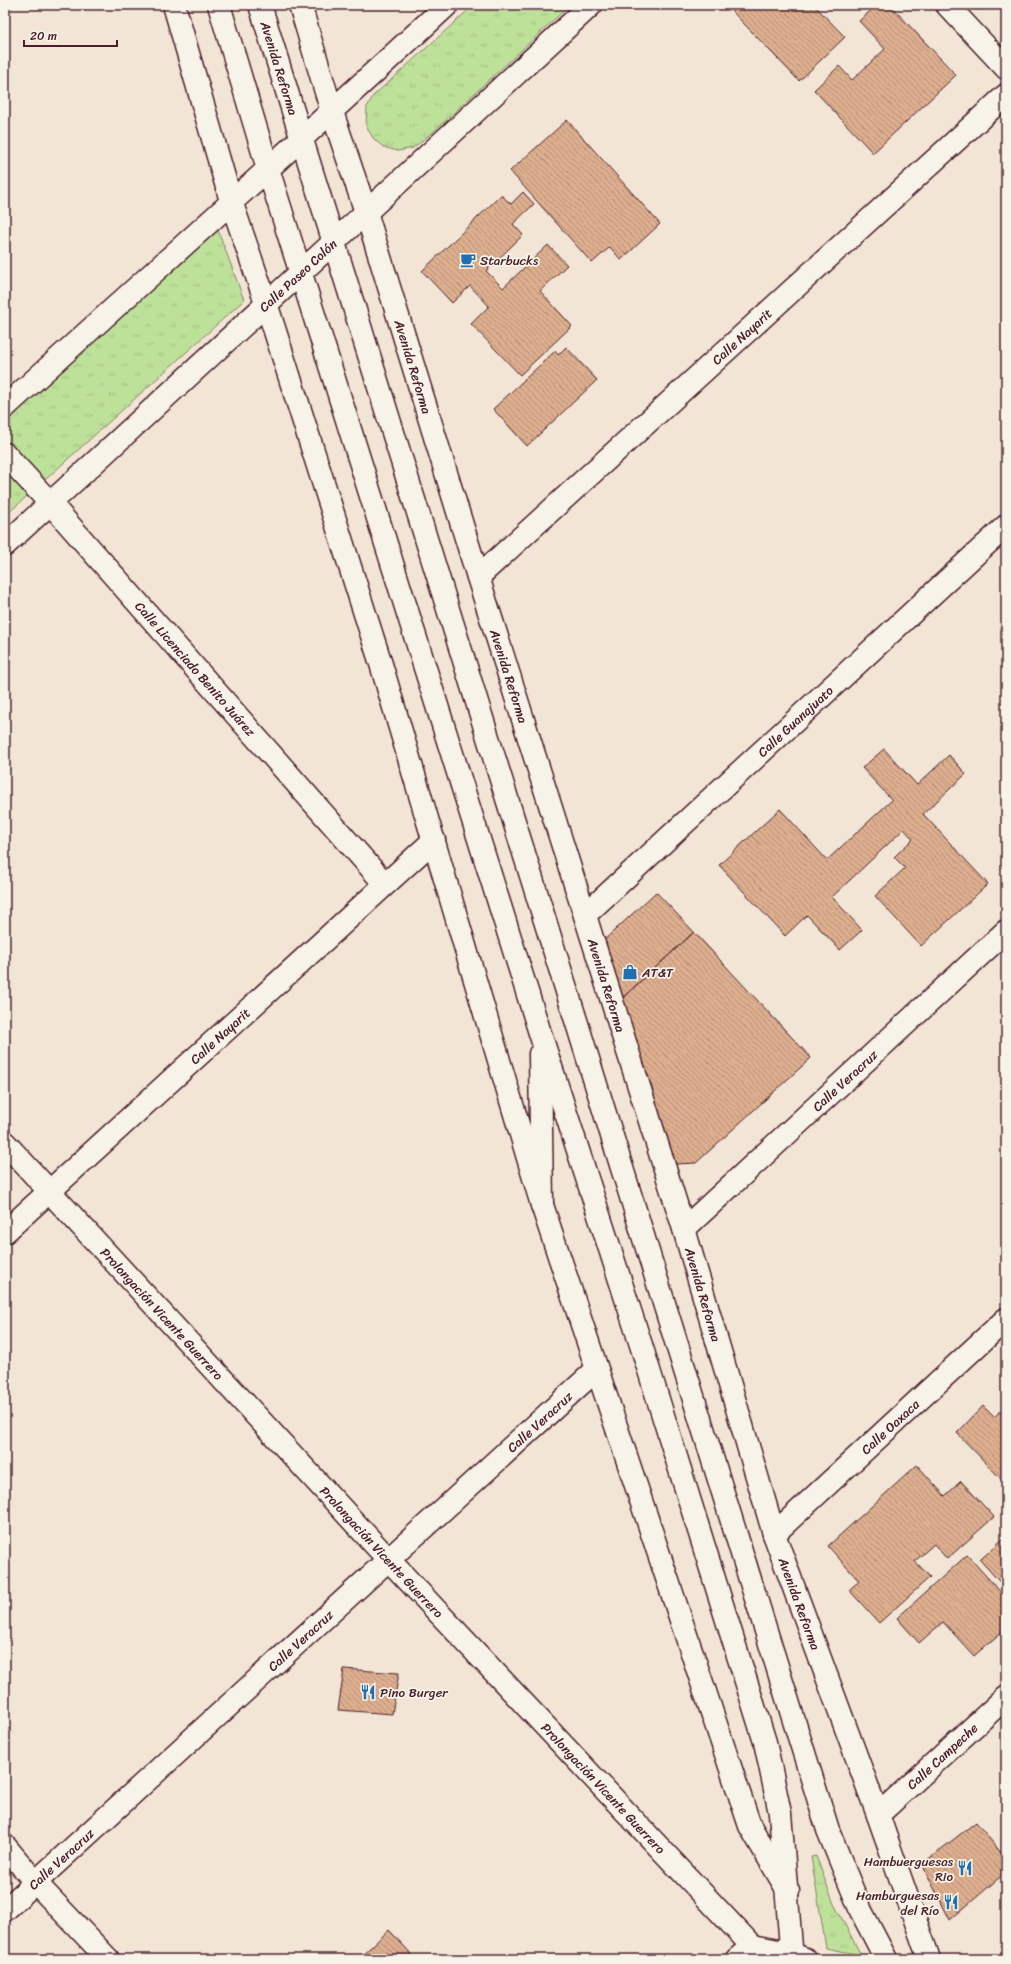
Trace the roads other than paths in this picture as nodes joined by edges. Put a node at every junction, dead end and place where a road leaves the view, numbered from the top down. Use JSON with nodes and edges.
{"nodes":[{"id":1,"x":174,"y":5,"type":"edge"},
{"id":2,"x":219,"y":5,"type":"edge"},
{"id":3,"x":260,"y":5,"type":"edge"},
{"id":4,"x":300,"y":5,"type":"edge"},
{"id":5,"x":446,"y":5,"type":"edge"},
{"id":6,"x":591,"y":5,"type":"edge"},
{"id":7,"x":947,"y":5,"type":"edge"},
{"id":8,"x":1006,"y":68,"type":"edge"},
{"id":9,"x":1006,"y":95,"type":"edge"},
{"id":10,"x":332,"y":112,"type":"junction"},
{"id":11,"x":301,"y":140,"type":"junction"},
{"id":12,"x":268,"y":169,"type":"junction"},
{"id":13,"x":231,"y":201,"type":"junction"},
{"id":14,"x":366,"y":212,"type":"junction"},
{"id":15,"x":334,"y":241,"type":"junction"},
{"id":16,"x":301,"y":272,"type":"junction"},
{"id":17,"x":266,"y":303,"type":"junction"},
{"id":18,"x":5,"y":407,"type":"edge"},
{"id":19,"x":5,"y":454,"type":"edge"},
{"id":20,"x":50,"y":503,"type":"junction"},
{"id":21,"x":1006,"y":526,"type":"edge"},
{"id":22,"x":5,"y":545,"type":"edge"},
{"id":23,"x":478,"y":577,"type":"junction"},
{"id":24,"x":434,"y":840,"type":"junction"},
{"id":25,"x":385,"y":884,"type":"junction"},
{"id":26,"x":585,"y":915,"type":"junction"},
{"id":27,"x":1006,"y":931,"type":"edge"},
{"id":28,"x":540,"y":1033,"type":"junction"},
{"id":29,"x":5,"y":1143,"type":"edge"},
{"id":30,"x":49,"y":1192,"type":"junction"},
{"id":31,"x":542,"y":1205,"type":"junction"},
{"id":32,"x":684,"y":1229,"type":"junction"},
{"id":33,"x":5,"y":1232,"type":"edge"},
{"id":34,"x":1006,"y":1318,"type":"edge"},
{"id":35,"x":596,"y":1370,"type":"junction"},
{"id":36,"x":774,"y":1534,"type":"junction"},
{"id":37,"x":388,"y":1559,"type":"junction"},
{"id":38,"x":1006,"y":1697,"type":"edge"},
{"id":39,"x":878,"y":1815,"type":"junction"},
{"id":40,"x":5,"y":1846,"type":"edge"},
{"id":41,"x":35,"y":1882,"type":"junction"},
{"id":42,"x":788,"y":1891,"type":"junction"},
{"id":43,"x":5,"y":1910,"type":"edge"},
{"id":44,"x":750,"y":1955,"type":"edge"},
{"id":45,"x":797,"y":1957,"type":"edge"},
{"id":46,"x":108,"y":1959,"type":"edge"},
{"id":47,"x":886,"y":1959,"type":"edge"},
{"id":48,"x":929,"y":1959,"type":"edge"}],
"edges":[{"from":1,"to":13,"type":"street"},
{"from":2,"to":12,"type":"street"},
{"from":3,"to":11,"type":"street","name":"Avenida Reforma"},
{"from":4,"to":10,"type":"street","name":"Avenida Reforma"},
{"from":5,"to":10,"type":"street"},
{"from":6,"to":14,"type":"street","name":"Calle Paseo Colón"},
{"from":7,"to":8,"type":"street"},
{"from":9,"to":23,"type":"street","name":"Calle Nayarit"},
{"from":10,"to":11,"type":"street"},
{"from":10,"to":14,"type":"street","name":"Avenida Reforma"},
{"from":11,"to":12,"type":"street"},
{"from":11,"to":15,"type":"street","name":"Avenida Reforma"},
{"from":12,"to":13,"type":"street"},
{"from":12,"to":16,"type":"street"},
{"from":13,"to":17,"type":"street"},
{"from":13,"to":18,"type":"street"},
{"from":14,"to":15,"type":"street","name":"Calle Paseo Colón"},
{"from":14,"to":23,"type":"street","name":"Avenida Reforma"},
{"from":15,"to":16,"type":"street","name":"Calle Paseo Colón"},
{"from":15,"to":47,"type":"street","name":"Avenida Reforma"},
{"from":16,"to":17,"type":"street","name":"Calle Paseo Colón"},
{"from":16,"to":28,"type":"street"},
{"from":17,"to":20,"type":"street","name":"Calle Paseo Colón"},
{"from":17,"to":24,"type":"street"},
{"from":19,"to":20,"type":"street","name":"Calle Licenciado Benito Juárez"},
{"from":20,"to":22,"type":"street","name":"Calle Paseo Colón"},
{"from":20,"to":25,"type":"street","name":"Calle Licenciado Benito Juárez"},
{"from":21,"to":26,"type":"street","name":"Calle Guanajuato"},
{"from":23,"to":26,"type":"street","name":"Avenida Reforma"},
{"from":24,"to":25,"type":"street","name":"Calle Nayarit"},
{"from":24,"to":31,"type":"street"},
{"from":25,"to":30,"type":"street","name":"Calle Nayarit"},
{"from":26,"to":32,"type":"street","name":"Avenida Reforma"},
{"from":27,"to":32,"type":"street","name":"Calle Veracruz"},
{"from":28,"to":31,"type":"street"},
{"from":28,"to":42,"type":"street"},
{"from":29,"to":30,"type":"street","name":"Prolongación Vicente Guerrero"},
{"from":30,"to":33,"type":"street","name":"Calle Nayarit"},
{"from":30,"to":37,"type":"street","name":"Prolongación Vicente Guerrero"},
{"from":31,"to":35,"type":"street"},
{"from":32,"to":36,"type":"street","name":"Avenida Reforma"},
{"from":34,"to":36,"type":"street","name":"Calle Oaxaca"},
{"from":35,"to":37,"type":"street","name":"Calle Veracruz"},
{"from":35,"to":42,"type":"street"},
{"from":36,"to":39,"type":"street","name":"Avenida Reforma"},
{"from":37,"to":41,"type":"street","name":"Calle Veracruz"},
{"from":37,"to":44,"type":"street","name":"Prolongación Vicente Guerrero"},
{"from":38,"to":39,"type":"street","name":"Calle Campeche"},
{"from":39,"to":48,"type":"street","name":"Avenida Reforma"},
{"from":40,"to":41,"type":"street"},
{"from":41,"to":43,"type":"street","name":"Calle Veracruz"},
{"from":41,"to":46,"type":"street"},
{"from":42,"to":45,"type":"street"},
{"from":44,"to":45,"type":"street"}]}
